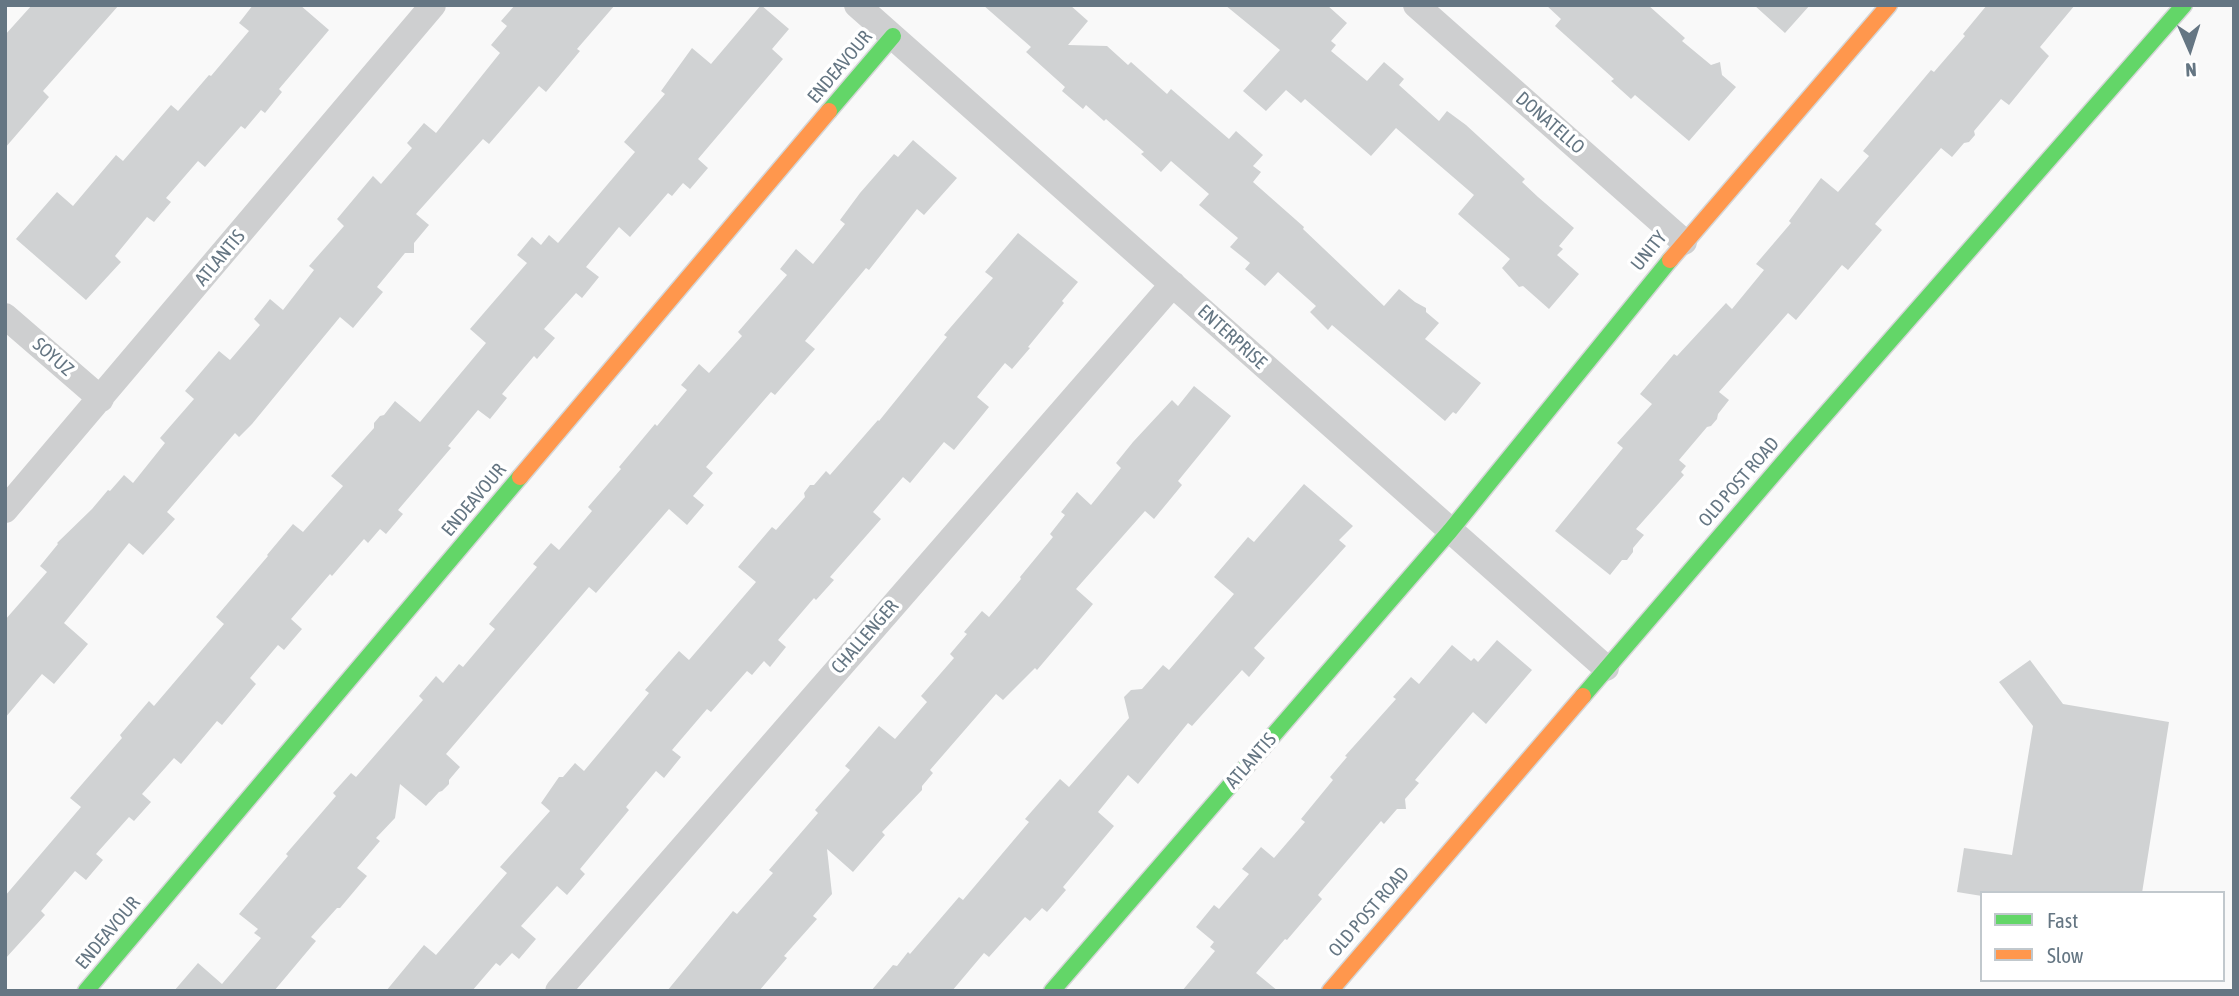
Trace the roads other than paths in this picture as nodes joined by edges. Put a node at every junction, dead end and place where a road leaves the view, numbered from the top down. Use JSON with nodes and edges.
{"nodes":[{"id":1,"x":433,"y":5,"type":"edge"},
{"id":2,"x":858,"y":5,"type":"edge"},
{"id":3,"x":1416,"y":5,"type":"edge"},
{"id":4,"x":1889,"y":5,"type":"edge"},
{"id":5,"x":2184,"y":5,"type":"edge"},
{"id":6,"x":893,"y":36,"type":"junction"},
{"id":7,"x":1684,"y":242,"type":"junction"},
{"id":8,"x":1173,"y":284,"type":"junction"},
{"id":9,"x":5,"y":316,"type":"edge"},
{"id":10,"x":101,"y":399,"type":"junction"},
{"id":11,"x":5,"y":510,"type":"edge"},
{"id":12,"x":1450,"y":531,"type":"junction"},
{"id":13,"x":1606,"y":668,"type":"junction"},
{"id":14,"x":86,"y":991,"type":"edge"},
{"id":15,"x":558,"y":991,"type":"edge"},
{"id":16,"x":1052,"y":991,"type":"edge"},
{"id":17,"x":1330,"y":991,"type":"edge"}],
"edges":[{"from":1,"to":10,"type":"street","name":"ATLANTIS"},
{"from":2,"to":6,"type":"street","name":"ENTERPRISE"},
{"from":3,"to":7,"type":"street","name":"DONATELLO"},
{"from":4,"to":7,"type":"street","name":"UNITY"},
{"from":5,"to":13,"type":"street","name":"OLD POST ROAD"},
{"from":6,"to":8,"type":"street","name":"ENTERPRISE"},
{"from":6,"to":14,"type":"street","name":"ENDEAVOUR"},
{"from":7,"to":12,"type":"street","name":"UNITY"},
{"from":8,"to":12,"type":"street","name":"ENTERPRISE"},
{"from":8,"to":15,"type":"street","name":"CHALLENGER"},
{"from":9,"to":10,"type":"street","name":"SOYUZ"},
{"from":10,"to":11,"type":"street","name":"ATLANTIS"},
{"from":12,"to":13,"type":"street","name":"ENTERPRISE"},
{"from":12,"to":16,"type":"street","name":"ATLANTIS"},
{"from":13,"to":17,"type":"street","name":"OLD POST ROAD"}]}
